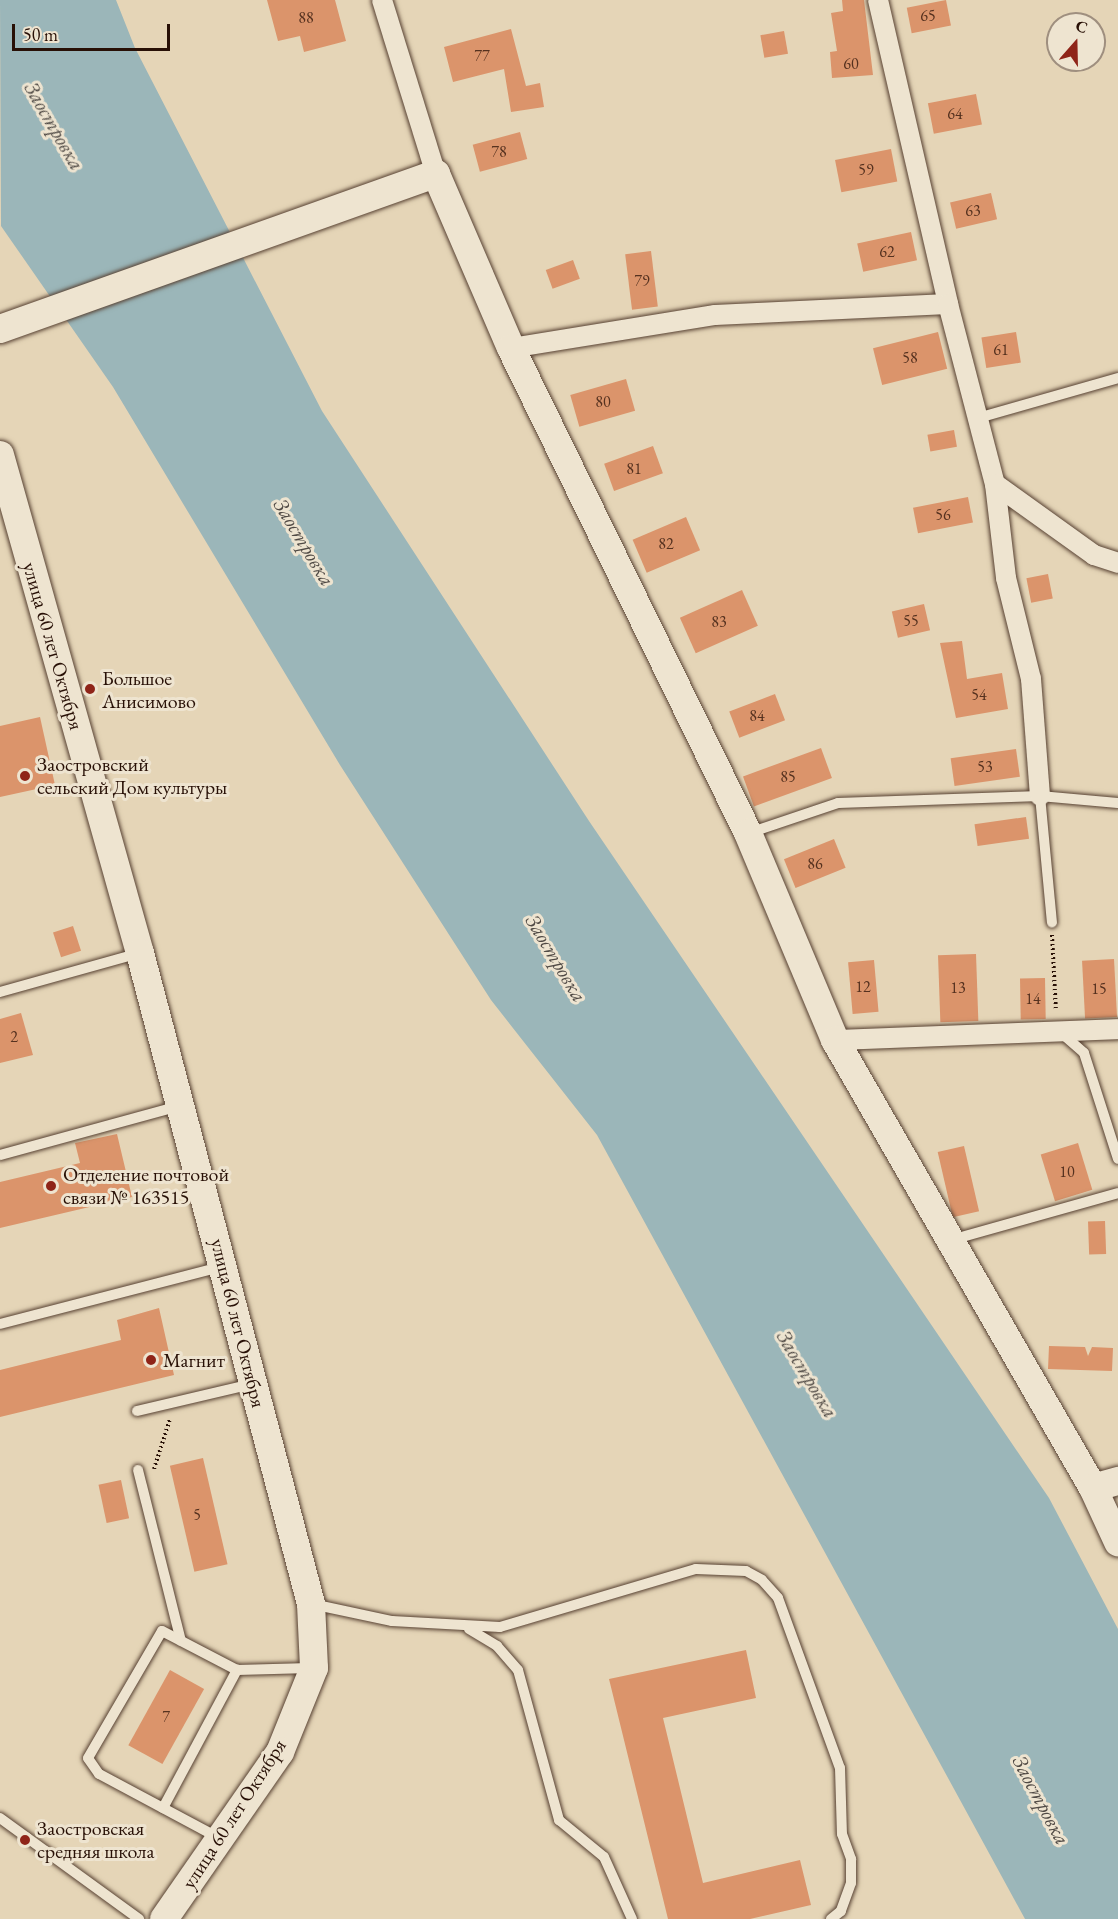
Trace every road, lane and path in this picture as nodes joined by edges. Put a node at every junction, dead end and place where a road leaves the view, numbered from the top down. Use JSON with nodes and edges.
{"nodes":[{"id":1,"x":382,"y":0,"type":"edge"},
{"id":2,"x":878,"y":0,"type":"edge"},
{"id":3,"x":436,"y":174,"type":"junction"},
{"id":4,"x":948,"y":304,"type":"junction"},
{"id":5,"x":0,"y":329,"type":"edge"},
{"id":6,"x":511,"y":348,"type":"junction"},
{"id":7,"x":1118,"y":378,"type":"edge"},
{"id":8,"x":978,"y":418,"type":"junction"},
{"id":9,"x":0,"y":455,"type":"edge"},
{"id":10,"x":995,"y":484,"type":"junction"},
{"id":11,"x":1118,"y":563,"type":"edge"},
{"id":12,"x":1040,"y":796,"type":"junction"},
{"id":13,"x":1118,"y":803,"type":"edge"},
{"id":14,"x":748,"y":833,"type":"junction"},
{"id":15,"x":1052,"y":922,"type":"joint"},
{"id":16,"x":140,"y":953,"type":"junction"},
{"id":17,"x":0,"y":992,"type":"edge"},
{"id":18,"x":1057,"y":1029,"type":"junction"},
{"id":19,"x":1118,"y":1029,"type":"edge"},
{"id":20,"x":835,"y":1040,"type":"junction"},
{"id":21,"x":181,"y":1106,"type":"junction"},
{"id":22,"x":0,"y":1155,"type":"edge"},
{"id":23,"x":1118,"y":1159,"type":"edge"},
{"id":24,"x":1118,"y":1193,"type":"edge"},
{"id":25,"x":948,"y":1241,"type":"junction"},
{"id":26,"x":224,"y":1266,"type":"junction"},
{"id":27,"x":0,"y":1324,"type":"edge"},
{"id":28,"x":252,"y":1384,"type":"junction"},
{"id":29,"x":177,"y":1400,"type":"junction"},
{"id":30,"x":137,"y":1411,"type":"dead end"},
{"id":31,"x":138,"y":1470,"type":"dead end"},
{"id":32,"x":157,"y":1482,"type":"dead end"},
{"id":33,"x":1105,"y":1484,"type":"edge"},
{"id":34,"x":1118,"y":1542,"type":"edge"},
{"id":35,"x":311,"y":1604,"type":"junction"},
{"id":36,"x":469,"y":1629,"type":"junction"},
{"id":37,"x":181,"y":1641,"type":"junction"},
{"id":38,"x":314,"y":1668,"type":"junction"},
{"id":39,"x":237,"y":1670,"type":"junction"},
{"id":40,"x":163,"y":1808,"type":"junction"},
{"id":41,"x":0,"y":1818,"type":"edge"},
{"id":42,"x":221,"y":1839,"type":"junction"},
{"id":43,"x":139,"y":1919,"type":"edge"},
{"id":44,"x":164,"y":1919,"type":"edge"},
{"id":45,"x":632,"y":1919,"type":"edge"},
{"id":46,"x":831,"y":1919,"type":"edge"}],
"edges":[{"from":1,"to":3,"type":"street"},
{"from":2,"to":4,"type":"street"},
{"from":3,"to":5,"type":"street"},
{"from":3,"to":6,"type":"street"},
{"from":4,"to":6,"type":"street"},
{"from":4,"to":8,"type":"street"},
{"from":6,"to":14,"type":"street"},
{"from":7,"to":8,"type":"lane"},
{"from":8,"to":10,"type":"street"},
{"from":9,"to":16,"type":"street","name":"улица 60 лет Октября"},
{"from":10,"to":11,"type":"street"},
{"from":10,"to":12,"type":"street"},
{"from":12,"to":13,"type":"lane"},
{"from":12,"to":14,"type":"lane"},
{"from":12,"to":15,"type":"lane"},
{"from":14,"to":20,"type":"street"},
{"from":15,"to":18,"type":"path"},
{"from":16,"to":17,"type":"lane"},
{"from":16,"to":21,"type":"street","name":"улица 60 лет Октября"},
{"from":18,"to":19,"type":"street"},
{"from":18,"to":20,"type":"street"},
{"from":18,"to":23,"type":"lane"},
{"from":20,"to":25,"type":"street"},
{"from":21,"to":22,"type":"lane"},
{"from":21,"to":26,"type":"street","name":"улица 60 лет Октября"},
{"from":24,"to":25,"type":"lane"},
{"from":25,"to":33,"type":"street"},
{"from":26,"to":27,"type":"lane"},
{"from":26,"to":28,"type":"street","name":"улица 60 лет Октября"},
{"from":28,"to":29,"type":"lane"},
{"from":28,"to":35,"type":"street","name":"улица 60 лет Октября"},
{"from":29,"to":30,"type":"lane"},
{"from":29,"to":32,"type":"path"},
{"from":31,"to":37,"type":"lane"},
{"from":33,"to":34,"type":"street"},
{"from":35,"to":36,"type":"lane"},
{"from":35,"to":38,"type":"street","name":"улица 60 лет Октября"},
{"from":36,"to":45,"type":"lane"},
{"from":36,"to":46,"type":"lane"},
{"from":37,"to":39,"type":"lane"},
{"from":37,"to":40,"type":"lane"},
{"from":38,"to":39,"type":"lane"},
{"from":38,"to":42,"type":"street","name":"улица 60 лет Октября"},
{"from":39,"to":40,"type":"lane"},
{"from":40,"to":42,"type":"lane"},
{"from":41,"to":43,"type":"lane"},
{"from":42,"to":44,"type":"street","name":"улица 60 лет Октября"}]}
